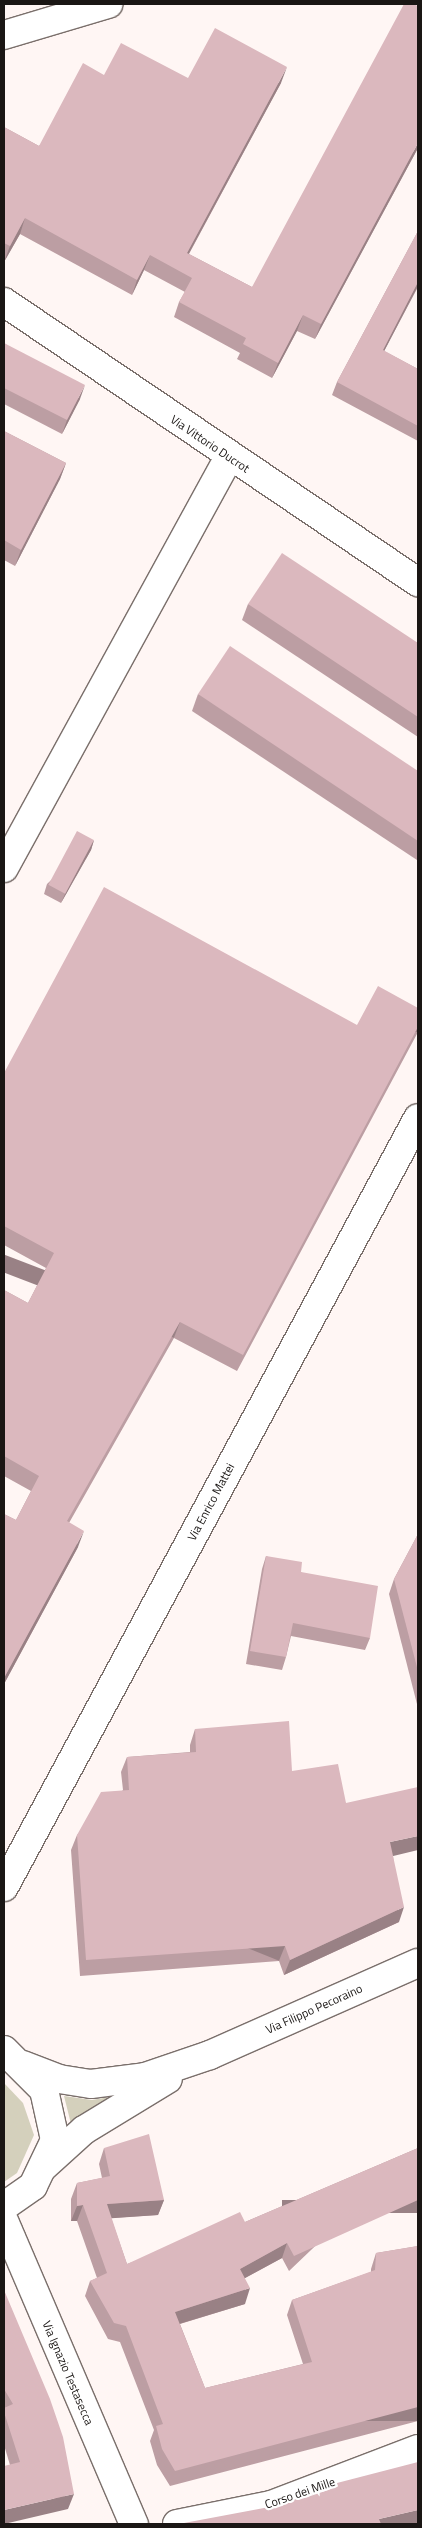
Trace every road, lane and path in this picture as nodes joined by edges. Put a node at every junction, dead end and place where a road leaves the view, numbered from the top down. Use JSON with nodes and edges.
{"nodes":[{"id":1,"x":108,"y":4,"type":"edge"},
{"id":2,"x":4,"y":35,"type":"edge"},
{"id":3,"x":4,"y":302,"type":"edge"},
{"id":4,"x":229,"y":457,"type":"junction"},
{"id":5,"x":418,"y":582,"type":"edge"},
{"id":6,"x":4,"y":868,"type":"edge"},
{"id":7,"x":418,"y":1118,"type":"edge"},
{"id":8,"x":4,"y":1887,"type":"edge"},
{"id":9,"x":418,"y":1963,"type":"edge"},
{"id":10,"x":210,"y":2055,"type":"junction"},
{"id":11,"x":14,"y":2058,"type":"edge"},
{"id":12,"x":43,"y":2167,"type":"junction"},
{"id":13,"x":4,"y":2206,"type":"edge"},
{"id":14,"x":4,"y":2221,"type":"edge"},
{"id":15,"x":418,"y":2449,"type":"edge"},
{"id":16,"x":134,"y":2524,"type":"edge"},
{"id":17,"x":177,"y":2524,"type":"edge"}],
"edges":[{"from":1,"to":2,"type":"street"},
{"from":3,"to":4,"type":"street","name":"Via Vittorio Ducrot"},
{"from":4,"to":5,"type":"street","name":"Via Vittorio Ducrot"},
{"from":4,"to":6,"type":"street"},
{"from":7,"to":8,"type":"street","name":"Via Enrico Mattei"},
{"from":9,"to":10,"type":"street","name":"Via Filippo Pecoraino"},
{"from":10,"to":11,"type":"street","name":"Via Filippo Pecoraino"},
{"from":10,"to":12,"type":"street","name":"Via Filippo Pecoraino"},
{"from":11,"to":12,"type":"street"},
{"from":12,"to":13,"type":"street"},
{"from":14,"to":16,"type":"street","name":"Via Ignazio Testasecca"},
{"from":15,"to":17,"type":"street","name":"Corso dei Mille"}]}
